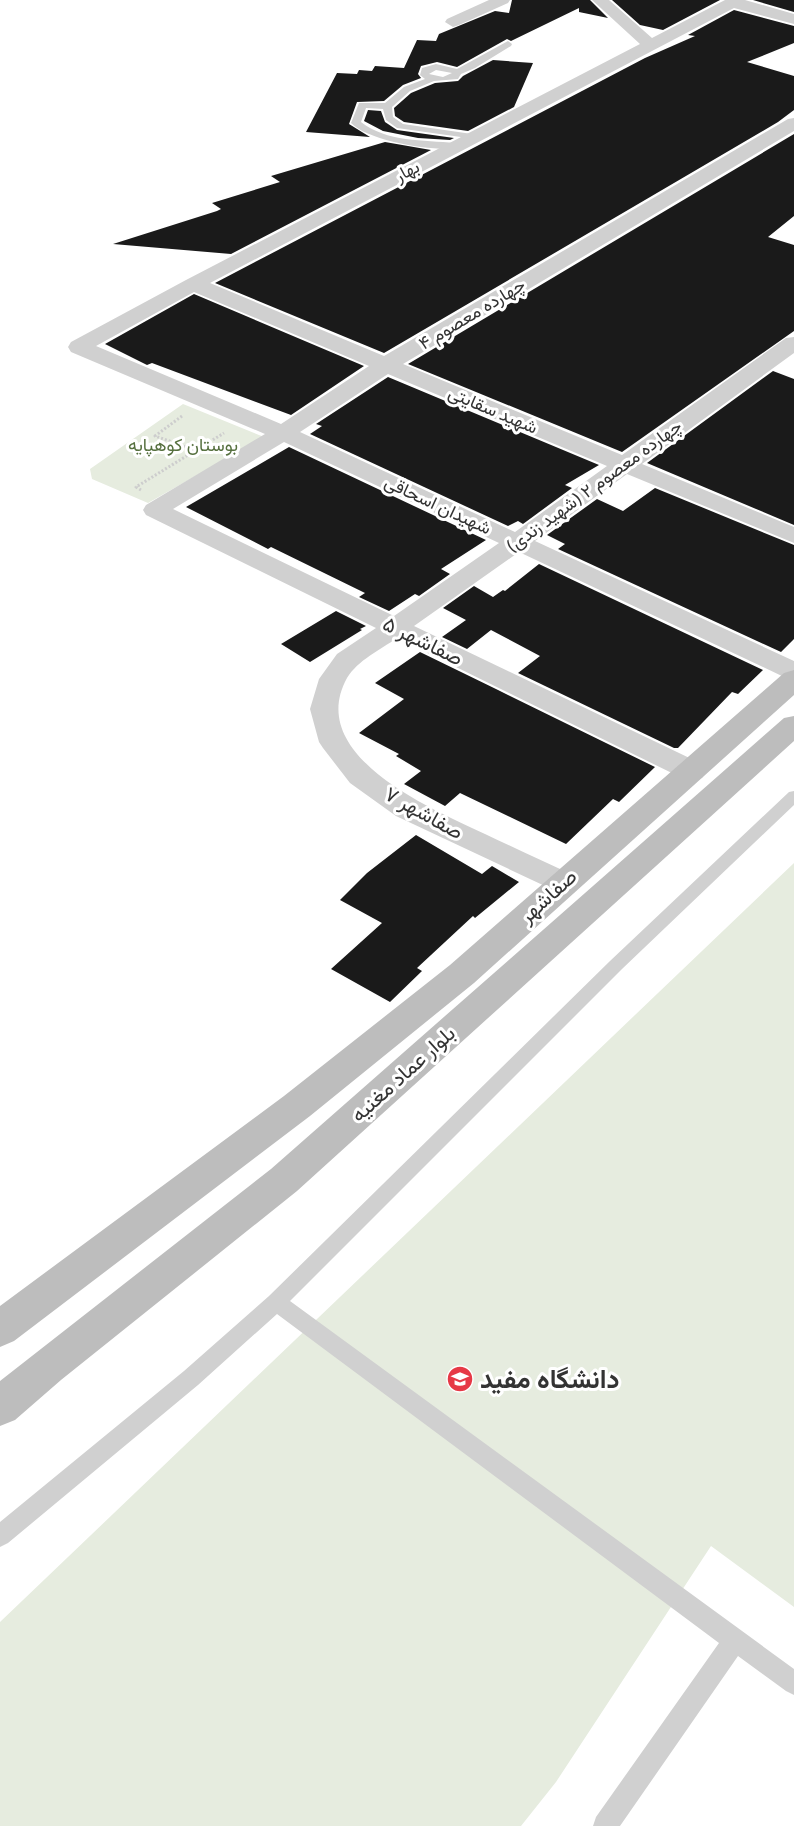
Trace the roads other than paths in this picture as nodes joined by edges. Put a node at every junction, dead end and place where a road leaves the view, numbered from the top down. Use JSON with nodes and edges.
{"nodes":[{"id":1,"x":502,"y":0,"type":"edge"},
{"id":2,"x":600,"y":0,"type":"edge"},
{"id":3,"x":735,"y":1,"type":"edge"},
{"id":4,"x":794,"y":20,"type":"edge"},
{"id":5,"x":453,"y":22,"type":"dead end"},
{"id":6,"x":508,"y":44,"type":"dead end"},
{"id":7,"x":650,"y":44,"type":"junction"},
{"id":8,"x":387,"y":106,"type":"junction"},
{"id":9,"x":794,"y":123,"type":"edge"},
{"id":10,"x":464,"y":141,"type":"junction"},
{"id":11,"x":193,"y":284,"type":"junction"},
{"id":12,"x":794,"y":343,"type":"edge"},
{"id":13,"x":79,"y":347,"type":"joint"},
{"id":14,"x":387,"y":364,"type":"junction"},
{"id":15,"x":283,"y":433,"type":"junction"},
{"id":16,"x":622,"y":465,"type":"junction"},
{"id":17,"x":155,"y":510,"type":"joint"},
{"id":18,"x":794,"y":536,"type":"edge"},
{"id":19,"x":517,"y":542,"type":"junction"},
{"id":20,"x":393,"y":627,"type":"junction"},
{"id":21,"x":794,"y":671,"type":"edge"},
{"id":22,"x":794,"y":679,"type":"edge"},
{"id":23,"x":794,"y":725,"type":"edge"},
{"id":24,"x":692,"y":771,"type":"junction"},
{"id":25,"x":794,"y":796,"type":"edge"},
{"id":26,"x":562,"y":883,"type":"junction"},
{"id":27,"x":276,"y":1302,"type":"junction"},
{"id":28,"x":0,"y":1329,"type":"edge"},
{"id":29,"x":0,"y":1407,"type":"edge"},
{"id":30,"x":0,"y":1536,"type":"edge"},
{"id":31,"x":735,"y":1640,"type":"junction"},
{"id":32,"x":794,"y":1683,"type":"edge"},
{"id":33,"x":604,"y":1826,"type":"edge"}],
"edges":[{"from":1,"to":5,"type":"street"},
{"from":2,"to":7,"type":"street"},
{"from":3,"to":4,"type":"street"},
{"from":3,"to":7,"type":"street","name":"بهار"},
{"from":6,"to":8,"type":"lane"},
{"from":7,"to":10,"type":"street","name":"بهار"},
{"from":8,"to":10,"type":"lane"},
{"from":8,"to":10,"type":"lane"},
{"from":9,"to":14,"type":"street","name":"چهارده معصوم ۴"},
{"from":10,"to":11,"type":"street","name":"بهار"},
{"from":11,"to":13,"type":"street","name":"بهار"},
{"from":11,"to":14,"type":"street","name":"شهید سقایتی"},
{"from":12,"to":16,"type":"street","name":"چهارده معصوم ۲ (شهید زندی)"},
{"from":13,"to":15,"type":"street","name":"شهیدان اسحاقی"},
{"from":14,"to":15,"type":"street","name":"چهارده معصوم ۴"},
{"from":14,"to":16,"type":"street","name":"شهید سقایتی"},
{"from":15,"to":17,"type":"street","name":"چهارده معصوم ۴"},
{"from":15,"to":19,"type":"street","name":"شهیدان اسحاقی"},
{"from":16,"to":18,"type":"street","name":"شهید سقایتی"},
{"from":16,"to":19,"type":"street","name":"چهارده معصوم ۲ (شهید زندی)"},
{"from":17,"to":20,"type":"street","name":"صفاشهر ۵"},
{"from":19,"to":20,"type":"street","name":"چهارده معصوم ۲ (شهید زندی)"},
{"from":19,"to":21,"type":"street","name":"شهیدان اسحاقی"},
{"from":20,"to":24,"type":"street","name":"صفاشهر ۵"},
{"from":20,"to":26,"type":"street","name":"صفاشهر ۷"},
{"from":22,"to":24,"type":"main road","name":"صفاشهر"},
{"from":23,"to":29,"type":"main road","name":"بلوار عماد مغنیه"},
{"from":24,"to":26,"type":"main road","name":"صفاشهر"},
{"from":25,"to":27,"type":"lane"},
{"from":26,"to":28,"type":"main road","name":"صفاشهر"},
{"from":27,"to":30,"type":"lane"},
{"from":27,"to":31,"type":"lane"},
{"from":31,"to":32,"type":"lane"},
{"from":31,"to":33,"type":"lane"}]}
